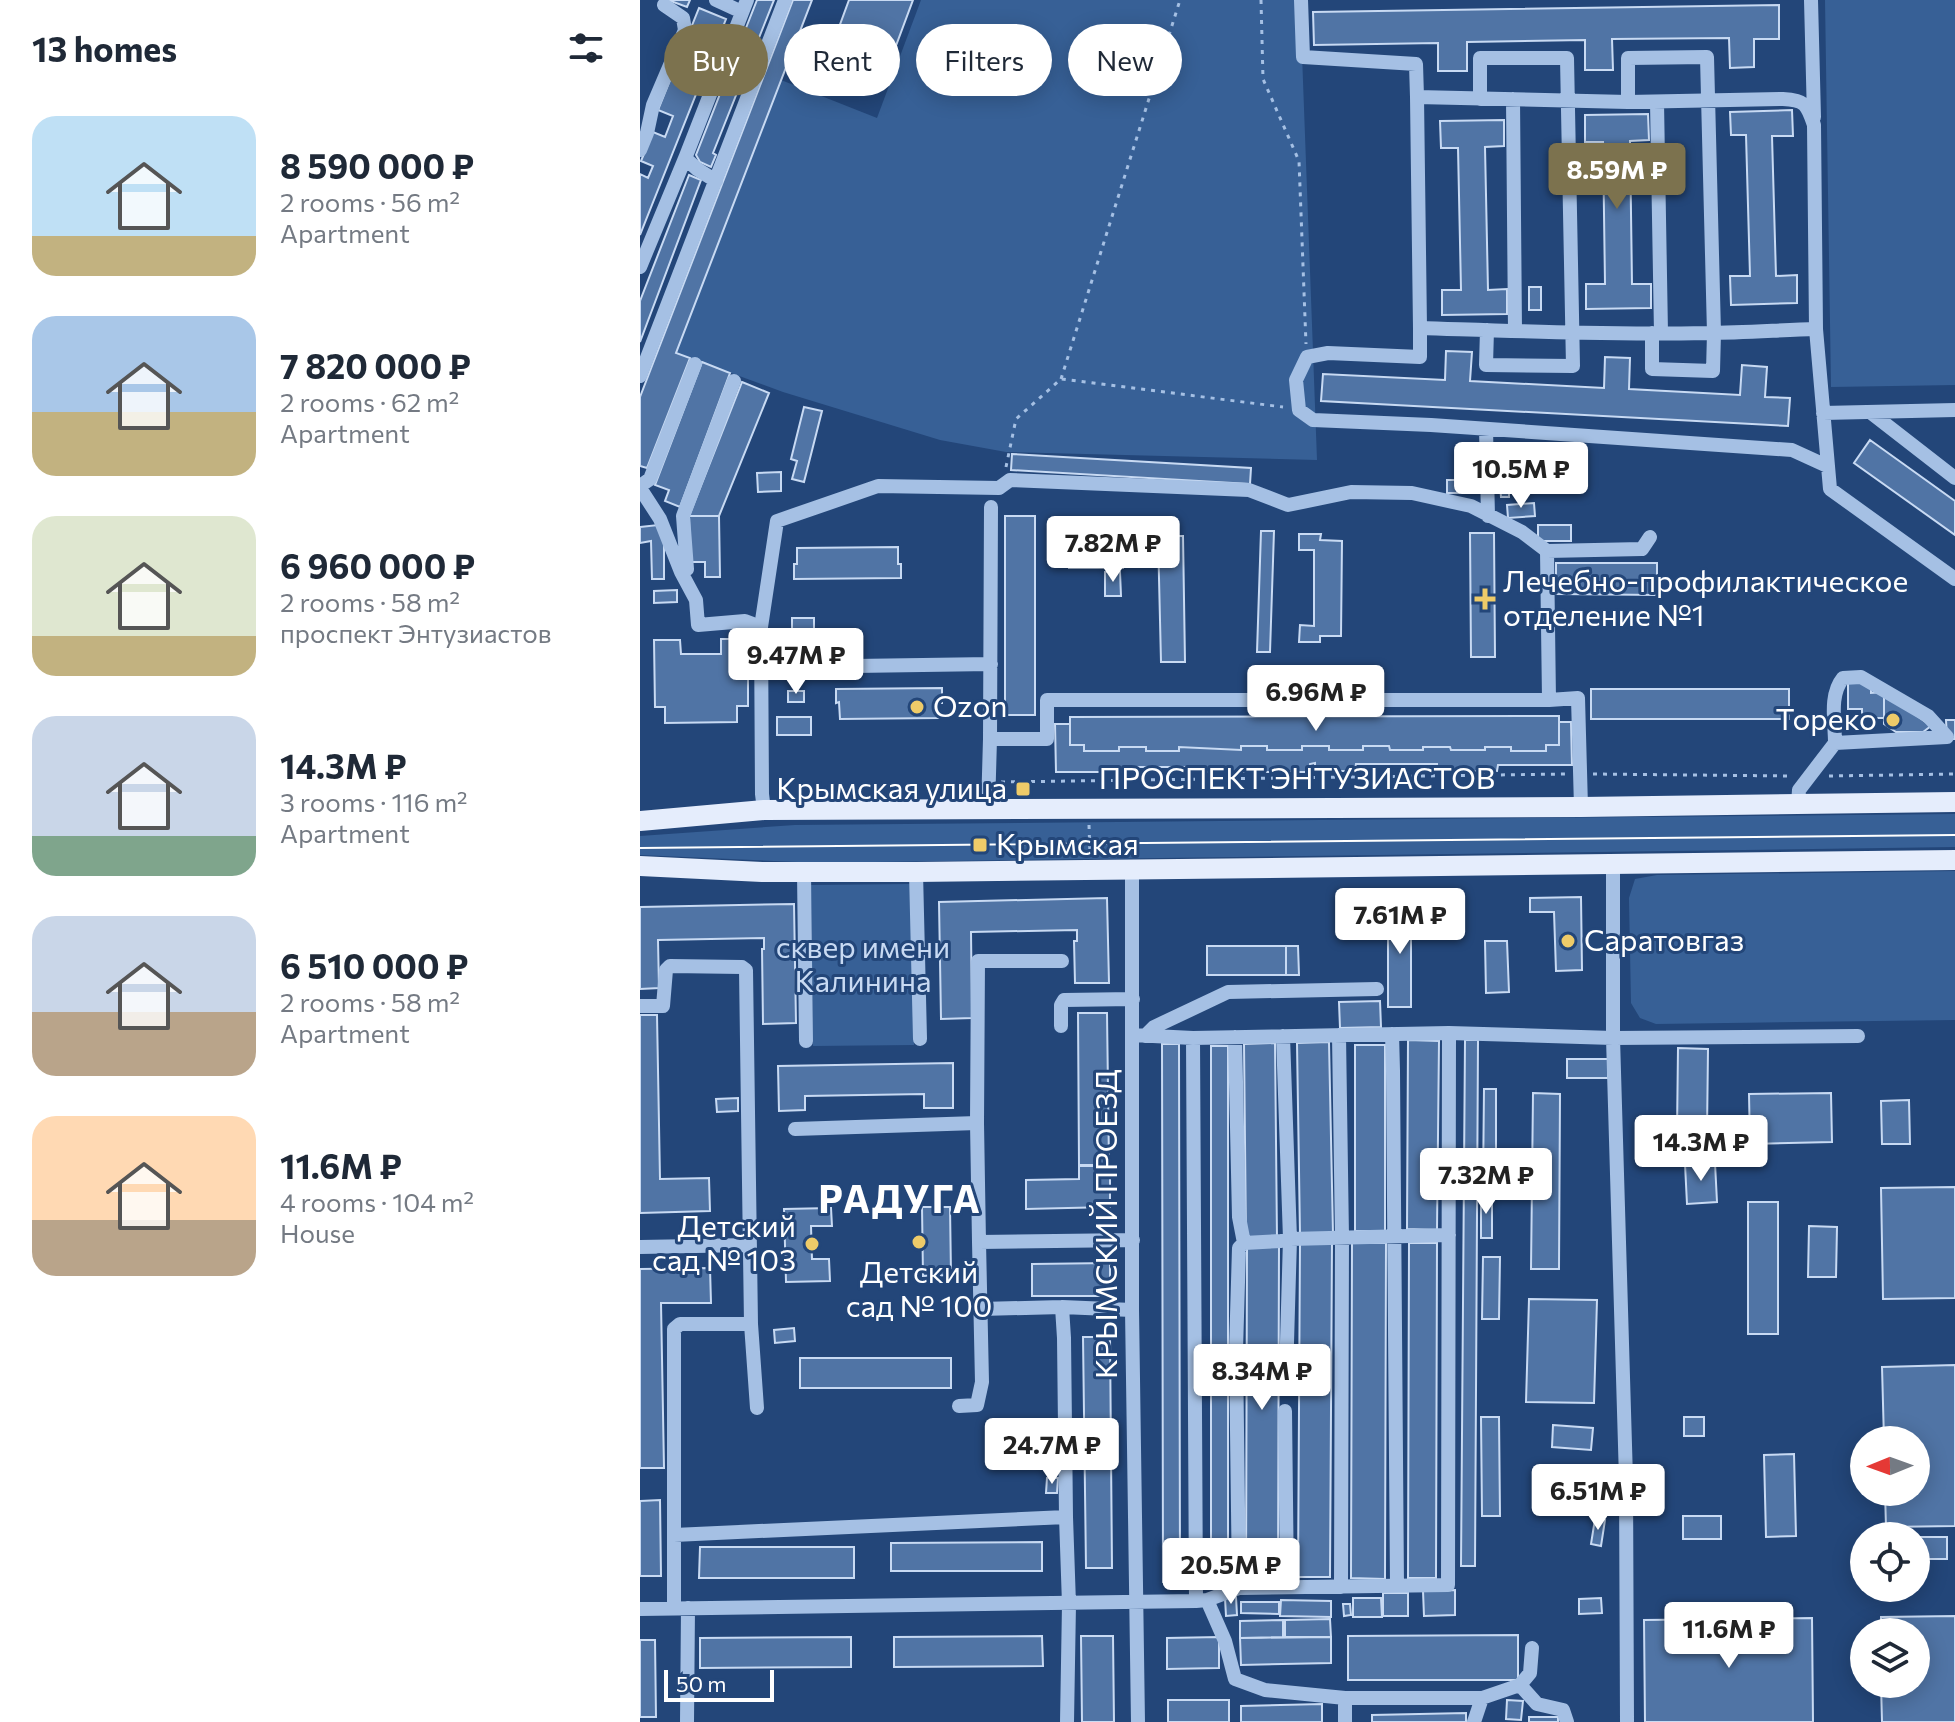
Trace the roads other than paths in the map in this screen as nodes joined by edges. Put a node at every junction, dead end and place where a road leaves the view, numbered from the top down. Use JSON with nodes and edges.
{"nodes":[{"id":1,"x":716,"y":0,"type":"edge"},
{"id":2,"x":785,"y":0,"type":"edge"},
{"id":3,"x":1301,"y":0,"type":"edge"},
{"id":4,"x":1811,"y":0,"type":"edge"},
{"id":5,"x":664,"y":5,"type":"dead end"},
{"id":6,"x":744,"y":6,"type":"edge"},
{"id":7,"x":1417,"y":97,"type":"junction"},
{"id":8,"x":1480,"y":99,"type":"junction"},
{"id":9,"x":1513,"y":99,"type":"junction"},
{"id":10,"x":1567,"y":101,"type":"junction"},
{"id":11,"x":1707,"y":101,"type":"junction"},
{"id":12,"x":1628,"y":102,"type":"junction"},
{"id":13,"x":1657,"y":102,"type":"junction"},
{"id":14,"x":1814,"y":125,"type":"junction"},
{"id":15,"x":640,"y":150,"type":"edge"},
{"id":16,"x":685,"y":158,"type":"junction"},
{"id":17,"x":716,"y":181,"type":"junction"},
{"id":18,"x":640,"y":267,"type":"edge"},
{"id":19,"x":1420,"y":328,"type":"junction"},
{"id":20,"x":1816,"y":329,"type":"junction"},
{"id":21,"x":1487,"y":330,"type":"junction"},
{"id":22,"x":1515,"y":331,"type":"junction"},
{"id":23,"x":1572,"y":333,"type":"junction"},
{"id":24,"x":1657,"y":333,"type":"junction"},
{"id":25,"x":1714,"y":333,"type":"junction"},
{"id":26,"x":695,"y":364,"type":"dead end"},
{"id":27,"x":640,"y":376,"type":"edge"},
{"id":28,"x":734,"y":381,"type":"dead end"},
{"id":29,"x":1955,"y":410,"type":"edge"},
{"id":30,"x":1870,"y":412,"type":"junction"},
{"id":31,"x":1823,"y":413,"type":"junction"},
{"id":32,"x":1486,"y":429,"type":"junction"},
{"id":33,"x":1827,"y":466,"type":"junction"},
{"id":34,"x":1955,"y":478,"type":"edge"},
{"id":35,"x":640,"y":487,"type":"edge"},
{"id":36,"x":991,"y":507,"type":"dead end"},
{"id":37,"x":1488,"y":516,"type":"junction"},
{"id":38,"x":1650,"y":537,"type":"dead end"},
{"id":39,"x":1547,"y":551,"type":"junction"},
{"id":40,"x":681,"y":572,"type":"junction"},
{"id":41,"x":1955,"y":579,"type":"edge"},
{"id":42,"x":761,"y":627,"type":"junction"},
{"id":43,"x":991,"y":664,"type":"junction"},
{"id":44,"x":854,"y":666,"type":"dead end"},
{"id":45,"x":1549,"y":700,"type":"junction"},
{"id":46,"x":990,"y":739,"type":"junction"},
{"id":47,"x":1835,"y":743,"type":"junction"},
{"id":48,"x":1955,"y":802,"type":"edge"},
{"id":49,"x":1798,"y":804,"type":"junction"},
{"id":50,"x":1581,"y":807,"type":"junction"},
{"id":51,"x":988,"y":809,"type":"junction"},
{"id":52,"x":764,"y":810,"type":"junction"},
{"id":53,"x":640,"y":821,"type":"edge"},
{"id":54,"x":1955,"y":860,"type":"edge"},
{"id":55,"x":1613,"y":863,"type":"junction"},
{"id":56,"x":640,"y":866,"type":"edge"},
{"id":57,"x":1132,"y":869,"type":"junction"},
{"id":58,"x":804,"y":872,"type":"junction"},
{"id":59,"x":916,"y":872,"type":"junction"},
{"id":60,"x":1062,"y":961,"type":"dead end"},
{"id":61,"x":1377,"y":989,"type":"dead end"},
{"id":62,"x":1133,"y":999,"type":"junction"},
{"id":63,"x":640,"y":1006,"type":"edge"},
{"id":64,"x":1061,"y":1026,"type":"dead end"},
{"id":65,"x":1449,"y":1033,"type":"junction"},
{"id":66,"x":1392,"y":1034,"type":"junction"},
{"id":67,"x":1339,"y":1035,"type":"junction"},
{"id":68,"x":1139,"y":1036,"type":"junction"},
{"id":69,"x":1283,"y":1036,"type":"junction"},
{"id":70,"x":1858,"y":1036,"type":"dead end"},
{"id":71,"x":1235,"y":1037,"type":"junction"},
{"id":72,"x":1193,"y":1038,"type":"junction"},
{"id":73,"x":1613,"y":1038,"type":"junction"},
{"id":74,"x":920,"y":1039,"type":"dead end"},
{"id":75,"x":806,"y":1041,"type":"dead end"},
{"id":76,"x":977,"y":1123,"type":"junction"},
{"id":77,"x":795,"y":1129,"type":"dead end"},
{"id":78,"x":1449,"y":1235,"type":"junction"},
{"id":79,"x":1395,"y":1236,"type":"junction"},
{"id":80,"x":1342,"y":1238,"type":"junction"},
{"id":81,"x":1290,"y":1239,"type":"junction"},
{"id":82,"x":1133,"y":1240,"type":"junction"},
{"id":83,"x":979,"y":1242,"type":"junction"},
{"id":84,"x":1244,"y":1243,"type":"junction"},
{"id":85,"x":750,"y":1245,"type":"junction"},
{"id":86,"x":640,"y":1247,"type":"edge"},
{"id":87,"x":1062,"y":1307,"type":"junction"},
{"id":88,"x":981,"y":1309,"type":"junction"},
{"id":89,"x":1132,"y":1310,"type":"junction"},
{"id":90,"x":751,"y":1324,"type":"junction"},
{"id":91,"x":1286,"y":1377,"type":"dead end"},
{"id":92,"x":959,"y":1406,"type":"dead end"},
{"id":93,"x":757,"y":1408,"type":"dead end"},
{"id":94,"x":1285,"y":1411,"type":"dead end"},
{"id":95,"x":1066,"y":1517,"type":"junction"},
{"id":96,"x":674,"y":1535,"type":"junction"},
{"id":97,"x":1397,"y":1586,"type":"junction"},
{"id":98,"x":1287,"y":1587,"type":"junction"},
{"id":99,"x":1341,"y":1587,"type":"junction"},
{"id":100,"x":1239,"y":1588,"type":"junction"},
{"id":101,"x":1201,"y":1600,"type":"junction"},
{"id":102,"x":1136,"y":1602,"type":"junction"},
{"id":103,"x":1069,"y":1604,"type":"junction"},
{"id":104,"x":681,"y":1608,"type":"junction"},
{"id":105,"x":640,"y":1609,"type":"edge"},
{"id":106,"x":1532,"y":1648,"type":"dead end"},
{"id":107,"x":1520,"y":1685,"type":"junction"},
{"id":108,"x":1345,"y":1698,"type":"junction"},
{"id":109,"x":1482,"y":1698,"type":"junction"},
{"id":110,"x":687,"y":1722,"type":"edge"},
{"id":111,"x":1067,"y":1722,"type":"edge"},
{"id":112,"x":1138,"y":1722,"type":"edge"},
{"id":113,"x":1345,"y":1722,"type":"edge"},
{"id":114,"x":1474,"y":1722,"type":"edge"},
{"id":115,"x":1567,"y":1722,"type":"edge"},
{"id":116,"x":1627,"y":1722,"type":"edge"}],
"edges":[{"from":1,"to":6,"type":"street"},
{"from":2,"to":17,"type":"street"},
{"from":3,"to":7,"type":"street"},
{"from":4,"to":14,"type":"street"},
{"from":5,"to":15,"type":"street"},
{"from":6,"to":16,"type":"street"},
{"from":7,"to":8,"type":"street"},
{"from":7,"to":19,"type":"street"},
{"from":8,"to":9,"type":"street"},
{"from":8,"to":10,"type":"street"},
{"from":9,"to":10,"type":"street"},
{"from":9,"to":22,"type":"street"},
{"from":10,"to":12,"type":"street"},
{"from":10,"to":23,"type":"street"},
{"from":11,"to":12,"type":"street"},
{"from":11,"to":13,"type":"street"},
{"from":11,"to":14,"type":"street"},
{"from":11,"to":25,"type":"street"},
{"from":12,"to":13,"type":"street"},
{"from":13,"to":24,"type":"street"},
{"from":14,"to":20,"type":"street"},
{"from":16,"to":17,"type":"street"},
{"from":16,"to":18,"type":"street"},
{"from":17,"to":27,"type":"street"},
{"from":19,"to":21,"type":"street"},
{"from":19,"to":32,"type":"street"},
{"from":20,"to":25,"type":"street"},
{"from":20,"to":31,"type":"street"},
{"from":21,"to":22,"type":"street"},
{"from":21,"to":23,"type":"street"},
{"from":22,"to":23,"type":"street"},
{"from":23,"to":24,"type":"street"},
{"from":24,"to":25,"type":"street"},
{"from":24,"to":25,"type":"street"},
{"from":26,"to":35,"type":"street"},
{"from":28,"to":40,"type":"street"},
{"from":29,"to":30,"type":"street"},
{"from":30,"to":31,"type":"street"},
{"from":30,"to":34,"type":"street"},
{"from":31,"to":33,"type":"street"},
{"from":32,"to":33,"type":"street"},
{"from":32,"to":37,"type":"street"},
{"from":33,"to":41,"type":"street"},
{"from":35,"to":40,"type":"street"},
{"from":36,"to":43,"type":"street"},
{"from":37,"to":39,"type":"street"},
{"from":37,"to":42,"type":"street"},
{"from":38,"to":39,"type":"street"},
{"from":39,"to":45,"type":"street"},
{"from":40,"to":42,"type":"street"},
{"from":42,"to":52,"type":"street"},
{"from":43,"to":44,"type":"street"},
{"from":43,"to":46,"type":"street"},
{"from":45,"to":46,"type":"street"},
{"from":45,"to":50,"type":"street"},
{"from":46,"to":51,"type":"street"},
{"from":47,"to":47,"type":"street"},
{"from":47,"to":49,"type":"street"},
{"from":48,"to":49,"type":"main road","name":"ПРОСПЕКТ ЭНТУЗИАСТОВ"},
{"from":49,"to":50,"type":"main road","name":"ПРОСПЕКТ ЭНТУЗИАСТОВ"},
{"from":50,"to":51,"type":"main road","name":"ПРОСПЕКТ ЭНТУЗИАСТОВ"},
{"from":51,"to":52,"type":"main road","name":"ПРОСПЕКТ ЭНТУЗИАСТОВ"},
{"from":52,"to":53,"type":"main road","name":"ПРОСПЕКТ ЭНТУЗИАСТОВ"},
{"from":54,"to":55,"type":"main road"},
{"from":55,"to":57,"type":"main road"},
{"from":55,"to":73,"type":"street"},
{"from":56,"to":58,"type":"main road"},
{"from":57,"to":59,"type":"main road"},
{"from":57,"to":62,"type":"street","name":"КРЫМСКИЙ ПРОЕЗД"},
{"from":58,"to":59,"type":"main road"},
{"from":58,"to":75,"type":"street"},
{"from":59,"to":74,"type":"street"},
{"from":60,"to":76,"type":"street"},
{"from":61,"to":68,"type":"street"},
{"from":62,"to":64,"type":"street"},
{"from":62,"to":68,"type":"street","name":"КРЫМСКИЙ ПРОЕЗД"},
{"from":63,"to":85,"type":"street"},
{"from":65,"to":66,"type":"street"},
{"from":65,"to":73,"type":"street"},
{"from":65,"to":78,"type":"street"},
{"from":66,"to":67,"type":"street"},
{"from":66,"to":79,"type":"street"},
{"from":67,"to":69,"type":"street"},
{"from":67,"to":80,"type":"street"},
{"from":68,"to":72,"type":"street"},
{"from":68,"to":82,"type":"street","name":"КРЫМСКИЙ ПРОЕЗД"},
{"from":69,"to":71,"type":"street"},
{"from":69,"to":81,"type":"street"},
{"from":70,"to":73,"type":"street"},
{"from":71,"to":72,"type":"street"},
{"from":71,"to":84,"type":"street"},
{"from":72,"to":101,"type":"street"},
{"from":73,"to":116,"type":"street"},
{"from":76,"to":77,"type":"street"},
{"from":76,"to":83,"type":"street"},
{"from":78,"to":79,"type":"street"},
{"from":78,"to":97,"type":"street"},
{"from":79,"to":80,"type":"street"},
{"from":79,"to":97,"type":"street"},
{"from":80,"to":81,"type":"street"},
{"from":80,"to":99,"type":"street"},
{"from":81,"to":84,"type":"street"},
{"from":81,"to":91,"type":"street"},
{"from":82,"to":83,"type":"street"},
{"from":82,"to":89,"type":"street","name":"КРЫМСКИЙ ПРОЕЗД"},
{"from":83,"to":88,"type":"street"},
{"from":84,"to":100,"type":"street"},
{"from":85,"to":86,"type":"street"},
{"from":85,"to":90,"type":"street"},
{"from":87,"to":88,"type":"street"},
{"from":87,"to":89,"type":"street"},
{"from":87,"to":95,"type":"street"},
{"from":88,"to":92,"type":"street"},
{"from":89,"to":102,"type":"street","name":"КРЫМСКИЙ ПРОЕЗД"},
{"from":90,"to":93,"type":"street"},
{"from":90,"to":96,"type":"street"},
{"from":94,"to":98,"type":"street"},
{"from":95,"to":96,"type":"street"},
{"from":95,"to":103,"type":"street"},
{"from":96,"to":104,"type":"street"},
{"from":97,"to":99,"type":"street"},
{"from":98,"to":99,"type":"street"},
{"from":98,"to":100,"type":"street"},
{"from":100,"to":101,"type":"street"},
{"from":101,"to":102,"type":"street"},
{"from":101,"to":108,"type":"street"},
{"from":102,"to":103,"type":"street"},
{"from":102,"to":112,"type":"street","name":"КРЫМСКИЙ ПРОЕЗД"},
{"from":103,"to":104,"type":"street"},
{"from":103,"to":111,"type":"street"},
{"from":104,"to":105,"type":"street"},
{"from":104,"to":110,"type":"street"},
{"from":106,"to":107,"type":"street"},
{"from":107,"to":109,"type":"street"},
{"from":107,"to":115,"type":"street"},
{"from":108,"to":109,"type":"street"},
{"from":108,"to":113,"type":"street"},
{"from":109,"to":114,"type":"street"}]}
